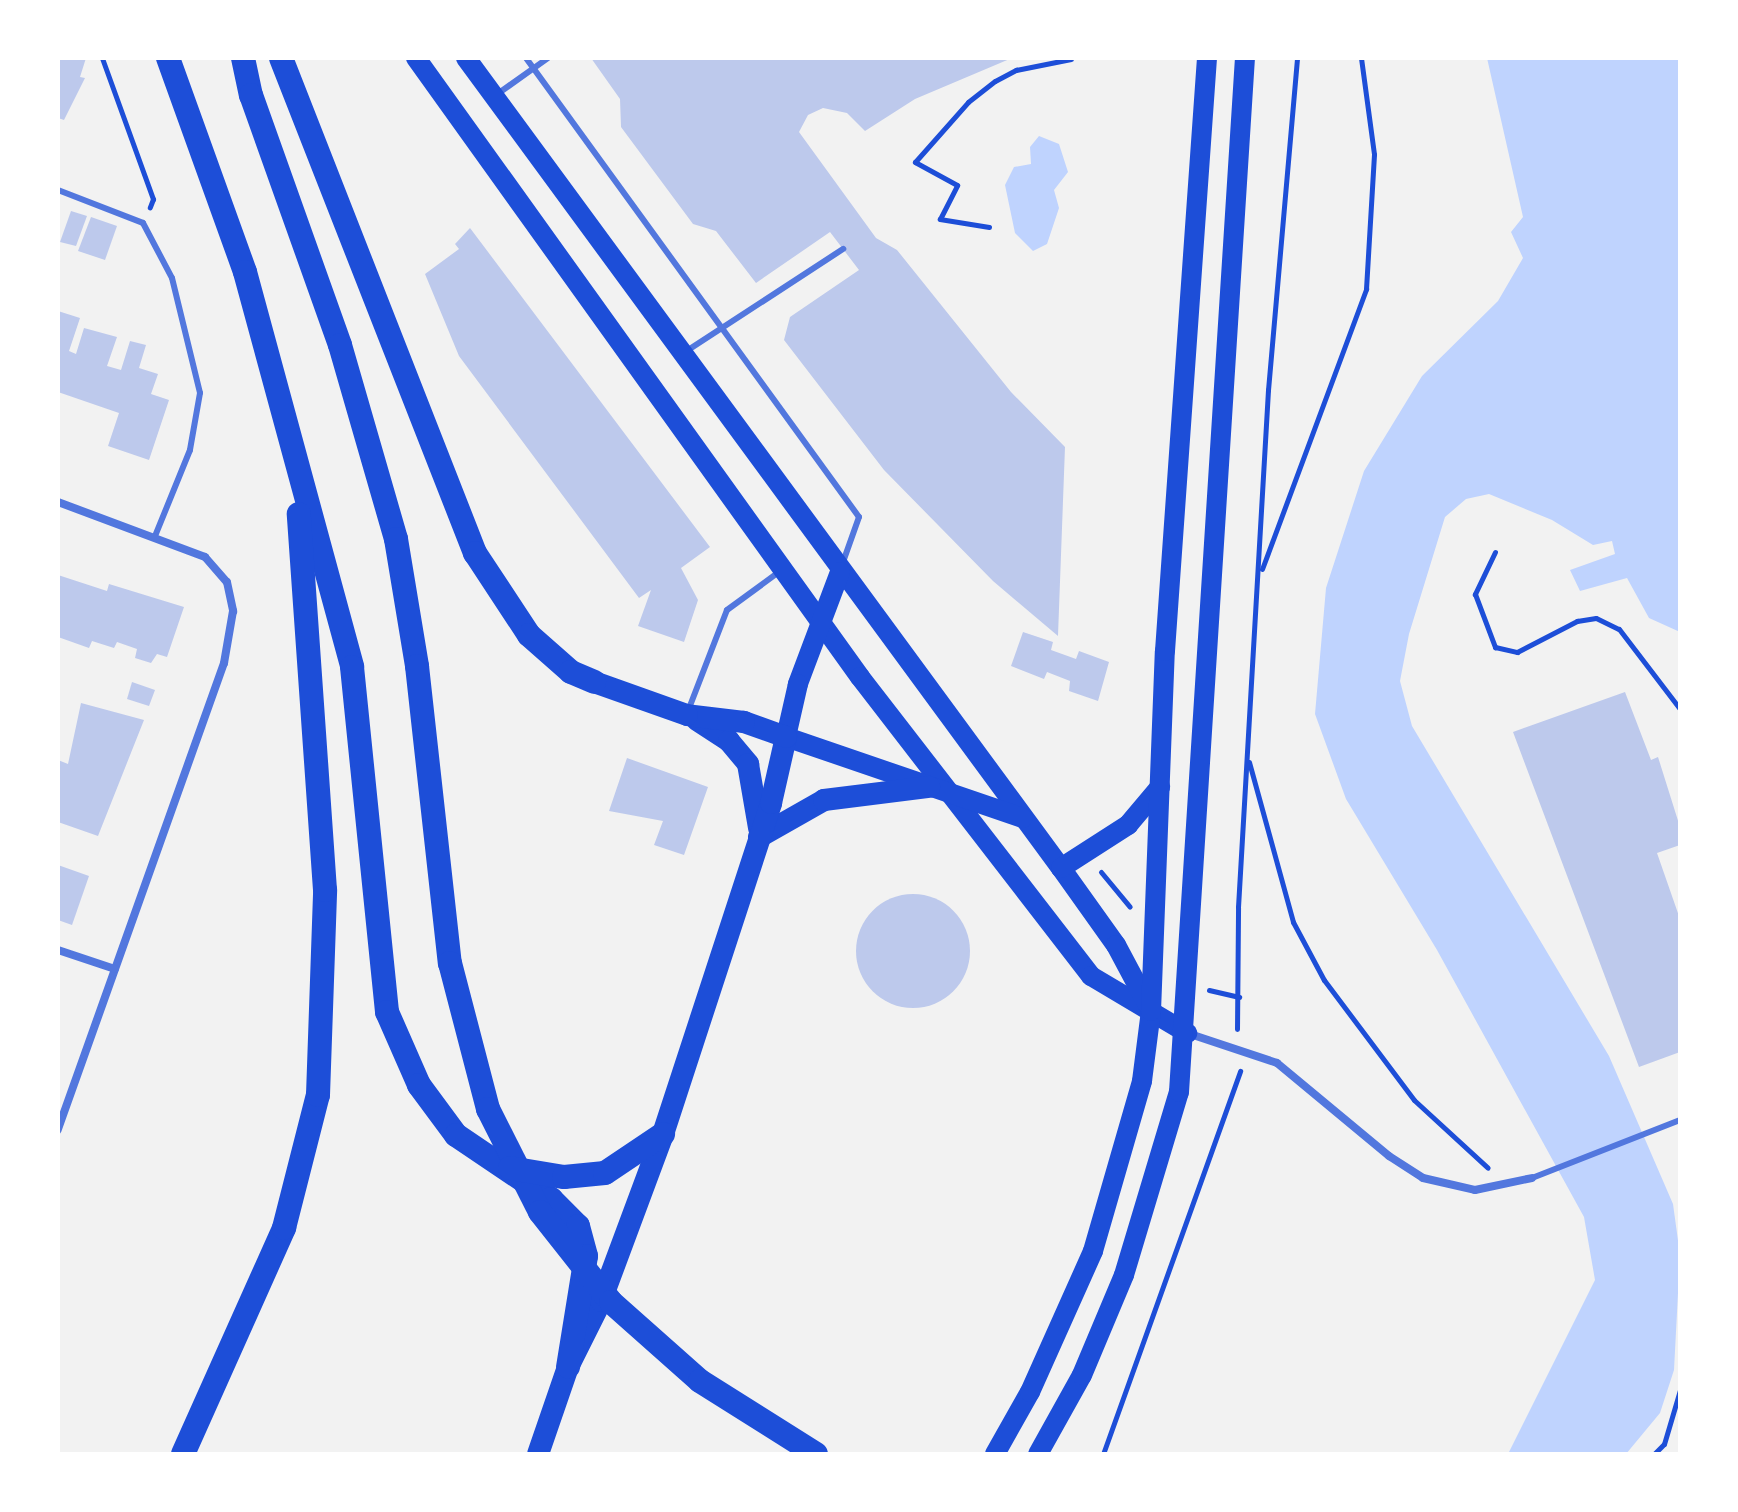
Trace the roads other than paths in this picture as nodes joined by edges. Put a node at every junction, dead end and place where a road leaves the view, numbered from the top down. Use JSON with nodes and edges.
{"nodes":[{"id":1,"x":168,"y":58,"type":"edge"},
{"id":2,"x":243,"y":58,"type":"edge"},
{"id":3,"x":281,"y":58,"type":"edge"},
{"id":4,"x":416,"y":58,"type":"edge"},
{"id":5,"x":466,"y":58,"type":"edge"},
{"id":6,"x":526,"y":58,"type":"edge"},
{"id":7,"x":548,"y":58,"type":"edge"},
{"id":8,"x":1207,"y":58,"type":"edge"},
{"id":9,"x":1245,"y":58,"type":"edge"},
{"id":10,"x":534,"y":69,"type":"junction"},
{"id":11,"x":494,"y":97,"type":"junction"},
{"id":12,"x":58,"y":190,"type":"edge"},
{"id":13,"x":843,"y":249,"type":"dead end"},
{"id":14,"x":720,"y":328,"type":"junction"},
{"id":15,"x":679,"y":356,"type":"junction"},
{"id":16,"x":292,"y":444,"type":"junction"},
{"id":17,"x":58,"y":502,"type":"edge"},
{"id":18,"x":155,"y":536,"type":"junction"},
{"id":19,"x":782,"y":569,"type":"junction"},
{"id":20,"x":840,"y":572,"type":"junction"},
{"id":21,"x":821,"y":623,"type":"junction"},
{"id":22,"x":594,"y":682,"type":"joint"},
{"id":23,"x":687,"y":715,"type":"junction"},
{"id":24,"x":786,"y":737,"type":"junction"},
{"id":25,"x":1160,"y":787,"type":"junction"},
{"id":26,"x":939,"y":791,"type":"junction"},
{"id":27,"x":1023,"y":818,"type":"junction"},
{"id":28,"x":759,"y":837,"type":"junction"},
{"id":29,"x":1061,"y":868,"type":"junction"},
{"id":30,"x":58,"y":950,"type":"edge"},
{"id":31,"x":115,"y":969,"type":"junction"},
{"id":32,"x":1151,"y":1011,"type":"junction"},
{"id":33,"x":1187,"y":1033,"type":"junction"},
{"id":34,"x":1680,"y":1120,"type":"edge"},
{"id":35,"x":58,"y":1130,"type":"edge"},
{"id":36,"x":663,"y":1134,"type":"junction"},
{"id":37,"x":500,"y":1167,"type":"junction"},
{"id":38,"x":1532,"y":1178,"type":"joint"},
{"id":39,"x":568,"y":1367,"type":"junction"},
{"id":40,"x":183,"y":1454,"type":"edge"},
{"id":41,"x":538,"y":1454,"type":"edge"},
{"id":42,"x":816,"y":1454,"type":"edge"},
{"id":43,"x":995,"y":1454,"type":"edge"},
{"id":44,"x":1038,"y":1454,"type":"edge"}],
"edges":[{"from":1,"to":16,"type":"highway"},
{"from":2,"to":42,"type":"highway"},
{"from":3,"to":22,"type":"highway"},
{"from":4,"to":19,"type":"main road"},
{"from":5,"to":11,"type":"main road"},
{"from":6,"to":10,"type":"lane"},
{"from":7,"to":10,"type":"lane"},
{"from":8,"to":25,"type":"main road"},
{"from":9,"to":33,"type":"main road"},
{"from":10,"to":11,"type":"lane"},
{"from":10,"to":14,"type":"lane"},
{"from":11,"to":15,"type":"main road"},
{"from":12,"to":18,"type":"lane"},
{"from":13,"to":14,"type":"lane"},
{"from":14,"to":15,"type":"lane"},
{"from":14,"to":20,"type":"lane"},
{"from":15,"to":20,"type":"main road"},
{"from":16,"to":37,"type":"highway"},
{"from":16,"to":40,"type":"highway"},
{"from":17,"to":18,"type":"street"},
{"from":18,"to":31,"type":"street"},
{"from":19,"to":21,"type":"main road"},
{"from":19,"to":23,"type":"lane"},
{"from":20,"to":21,"type":"main road"},
{"from":20,"to":27,"type":"main road"},
{"from":21,"to":24,"type":"main road"},
{"from":21,"to":26,"type":"main road"},
{"from":22,"to":23,"type":"highway"},
{"from":23,"to":24,"type":"highway"},
{"from":23,"to":28,"type":"highway"},
{"from":24,"to":26,"type":"main road"},
{"from":24,"to":28,"type":"highway"},
{"from":25,"to":29,"type":"main road"},
{"from":25,"to":32,"type":"main road"},
{"from":26,"to":27,"type":"main road"},
{"from":26,"to":28,"type":"highway"},
{"from":26,"to":32,"type":"main road"},
{"from":27,"to":29,"type":"main road"},
{"from":28,"to":36,"type":"highway"},
{"from":29,"to":32,"type":"main road"},
{"from":30,"to":31,"type":"street"},
{"from":31,"to":35,"type":"street"},
{"from":32,"to":33,"type":"main road"},
{"from":32,"to":43,"type":"main road"},
{"from":33,"to":38,"type":"street"},
{"from":33,"to":44,"type":"main road"},
{"from":34,"to":38,"type":"lane"},
{"from":36,"to":37,"type":"highway"},
{"from":36,"to":39,"type":"highway"},
{"from":37,"to":39,"type":"highway"},
{"from":39,"to":41,"type":"highway"}]}
